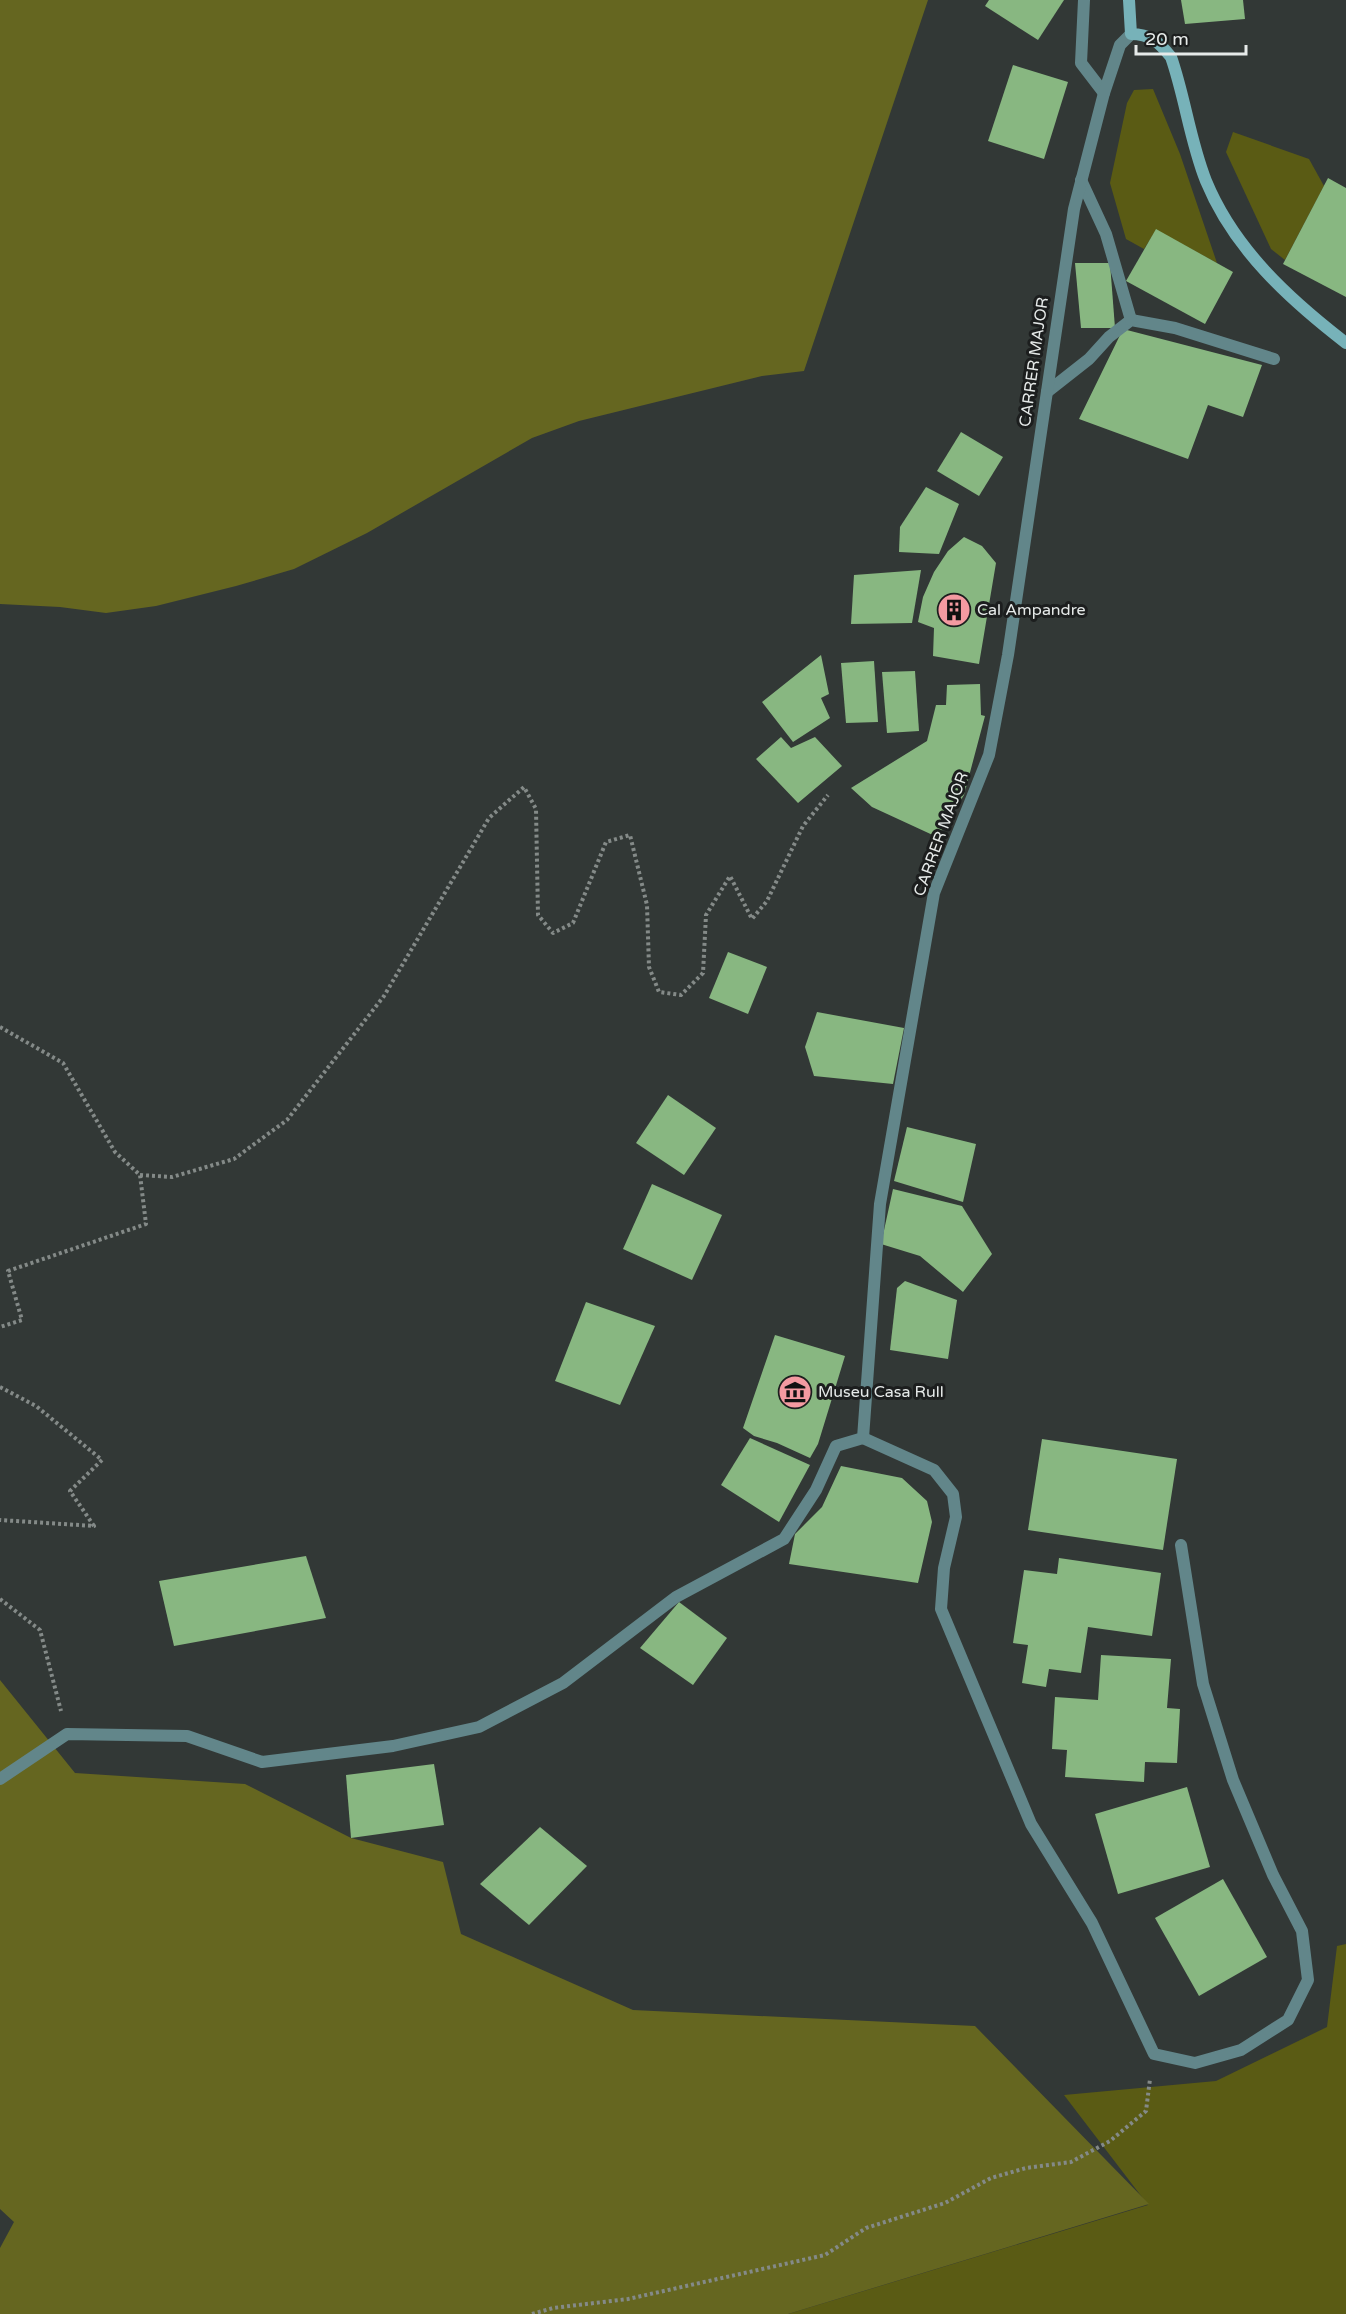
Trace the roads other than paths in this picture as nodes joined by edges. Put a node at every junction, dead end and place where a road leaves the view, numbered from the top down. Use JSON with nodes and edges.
{"nodes":[{"id":1,"x":1084,"y":0,"type":"edge"},
{"id":2,"x":1129,"y":0,"type":"edge"},
{"id":3,"x":1131,"y":34,"type":"junction"},
{"id":4,"x":1104,"y":93,"type":"junction"},
{"id":5,"x":1081,"y":180,"type":"junction"},
{"id":6,"x":1131,"y":320,"type":"junction"},
{"id":7,"x":1346,"y":343,"type":"edge"},
{"id":8,"x":1274,"y":359,"type":"dead end"},
{"id":9,"x":1047,"y":392,"type":"junction"},
{"id":10,"x":863,"y":1438,"type":"junction"},
{"id":11,"x":1181,"y":1545,"type":"dead end"},
{"id":12,"x":0,"y":1779,"type":"edge"}],
"edges":[{"from":1,"to":4,"type":"street"},
{"from":2,"to":3,"type":"main road"},
{"from":3,"to":4,"type":"street","name":"CARRER MAJOR"},
{"from":3,"to":7,"type":"main road"},
{"from":4,"to":5,"type":"street","name":"CARRER MAJOR"},
{"from":5,"to":6,"type":"street"},
{"from":5,"to":9,"type":"street","name":"CARRER MAJOR"},
{"from":6,"to":8,"type":"street"},
{"from":6,"to":9,"type":"street"},
{"from":9,"to":10,"type":"street","name":"CARRER MAJOR"},
{"from":10,"to":11,"type":"street"},
{"from":10,"to":12,"type":"street"}]}
